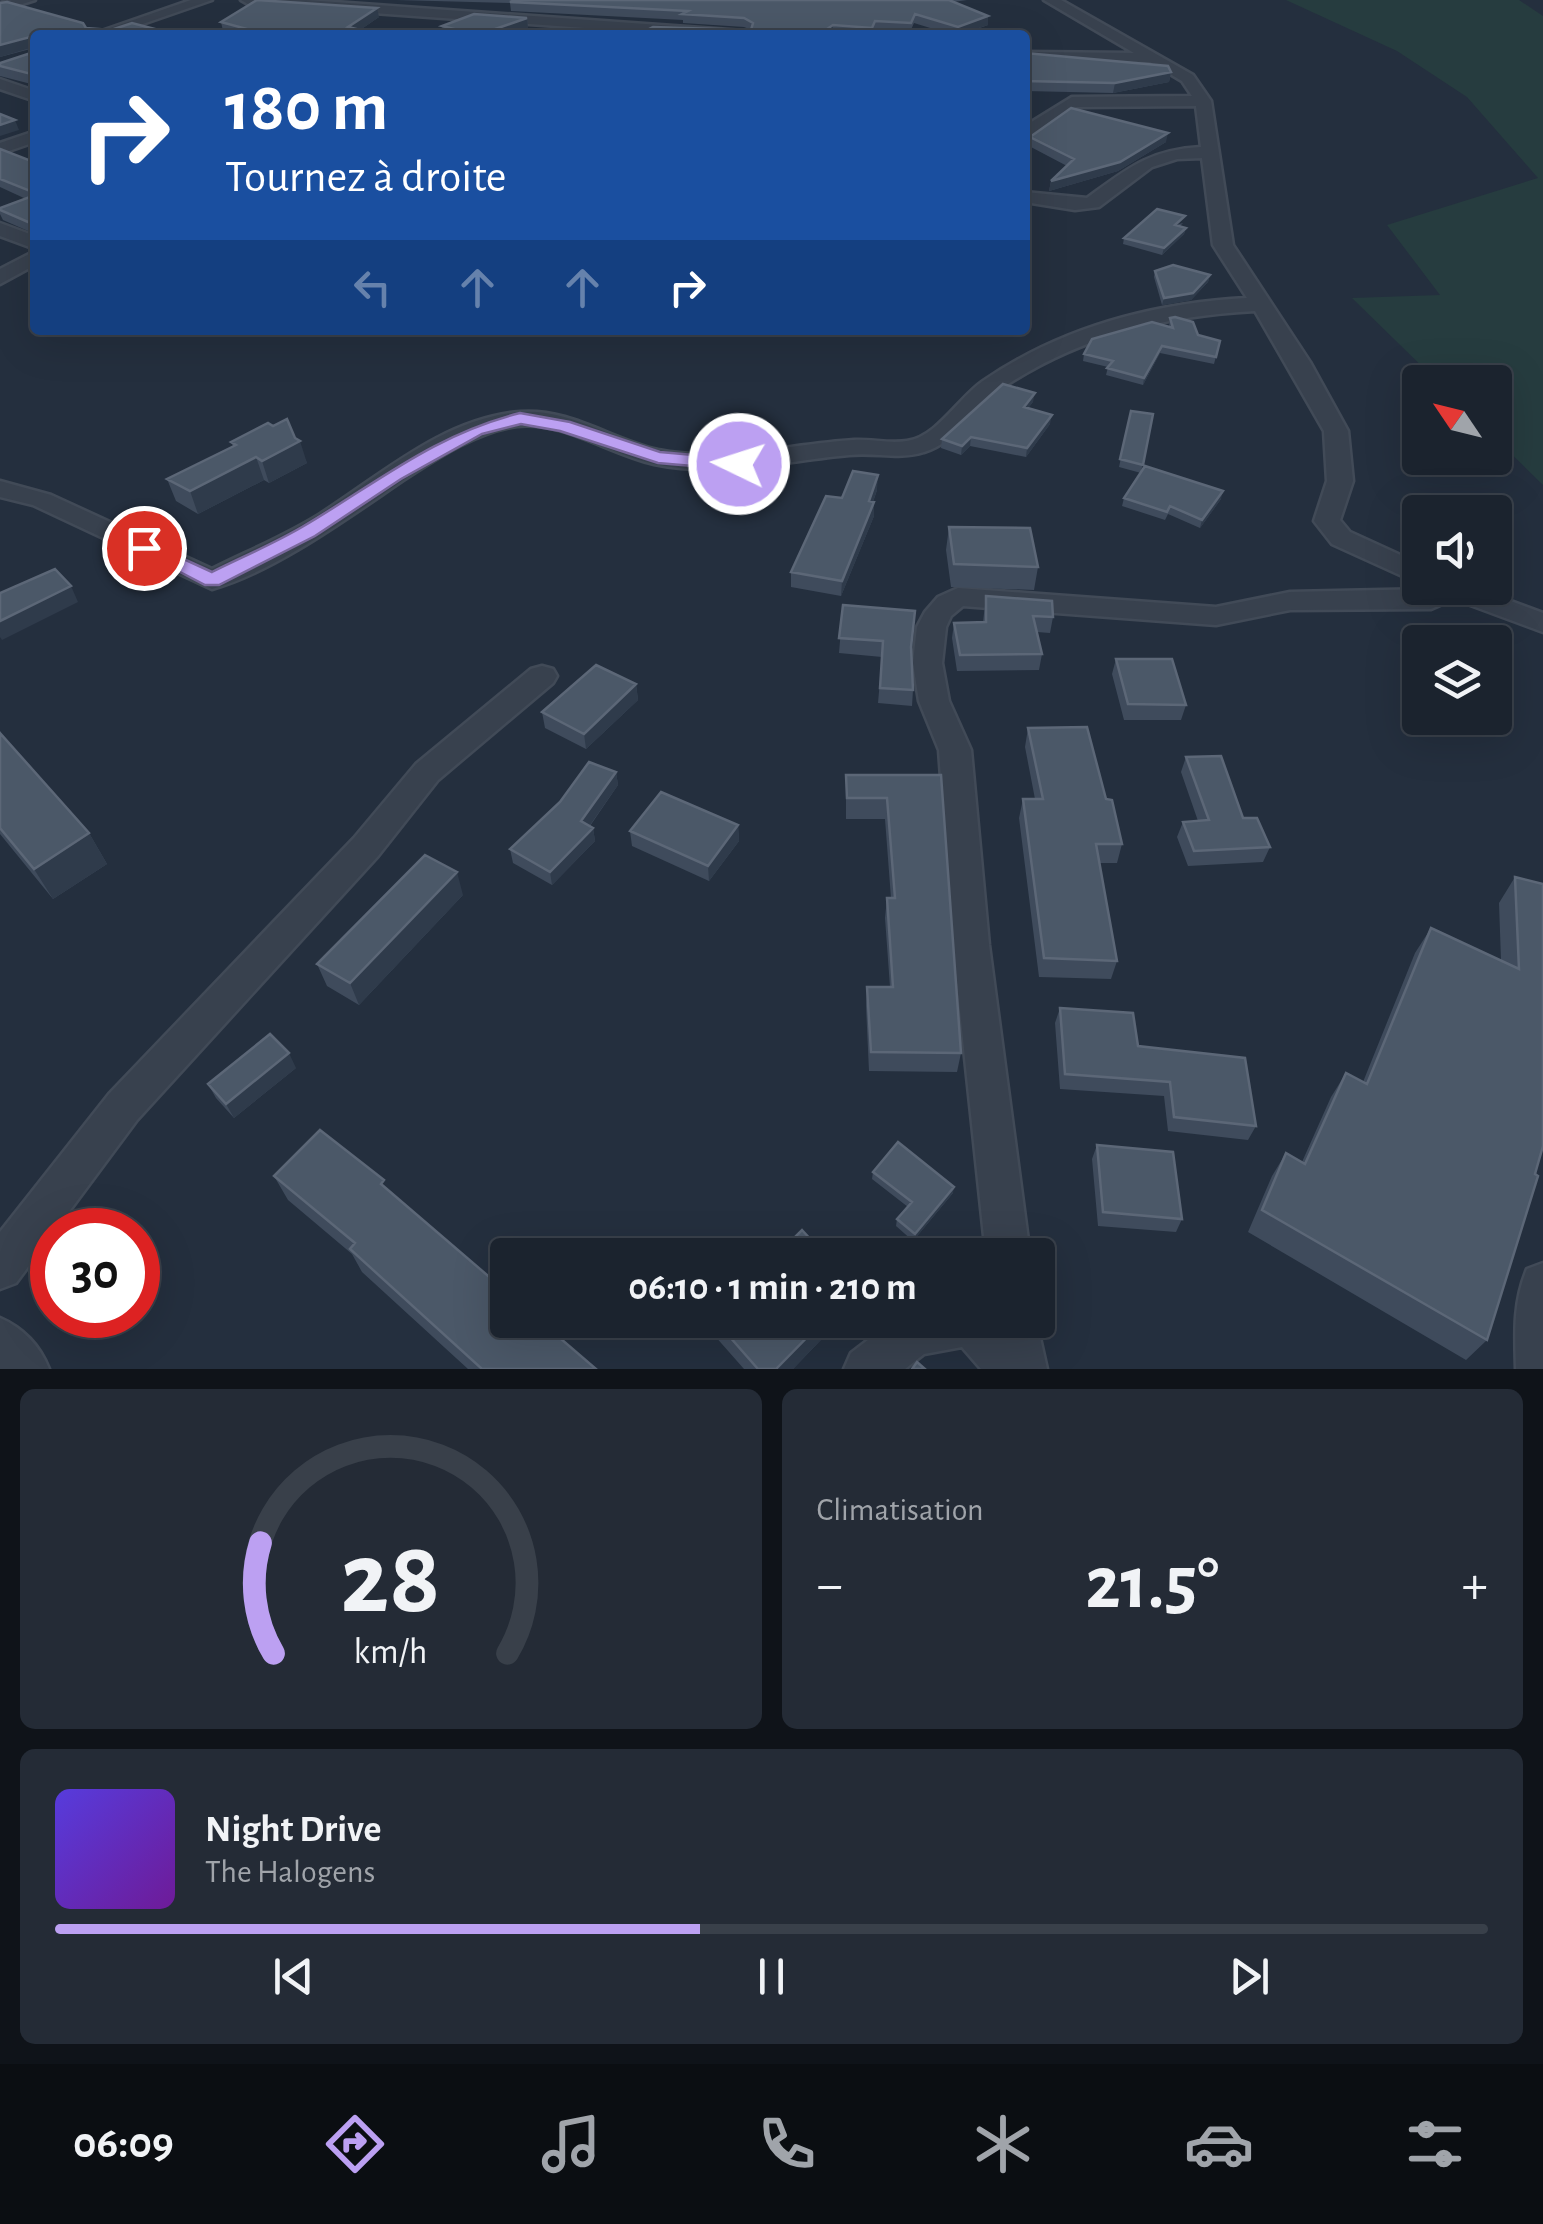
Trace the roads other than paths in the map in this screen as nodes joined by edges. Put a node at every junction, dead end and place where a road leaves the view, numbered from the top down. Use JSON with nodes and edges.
{"nodes":[{"id":1,"x":28,"y":0,"type":"edge"},
{"id":2,"x":205,"y":0,"type":"edge"},
{"id":3,"x":248,"y":0,"type":"edge"},
{"id":4,"x":1051,"y":0,"type":"edge"},
{"id":5,"x":282,"y":1,"type":"edge"},
{"id":6,"x":0,"y":7,"type":"edge"},
{"id":7,"x":598,"y":12,"type":"edge"},
{"id":8,"x":586,"y":23,"type":"junction"},
{"id":9,"x":134,"y":24,"type":"junction"},
{"id":10,"x":114,"y":30,"type":"edge"},
{"id":11,"x":156,"y":30,"type":"edge"},
{"id":12,"x":570,"y":30,"type":"edge"},
{"id":13,"x":678,"y":30,"type":"edge"},
{"id":14,"x":1030,"y":56,"type":"edge"},
{"id":15,"x":1152,"y":58,"type":"junction"},
{"id":16,"x":0,"y":84,"type":"edge"},
{"id":17,"x":30,"y":94,"type":"edge"},
{"id":18,"x":1203,"y":102,"type":"junction"},
{"id":19,"x":1115,"y":104,"type":"junction"},
{"id":20,"x":1170,"y":118,"type":"dead end"},
{"id":21,"x":1030,"y":131,"type":"edge"},
{"id":22,"x":30,"y":138,"type":"edge"},
{"id":23,"x":0,"y":148,"type":"edge"},
{"id":24,"x":1210,"y":152,"type":"junction"},
{"id":25,"x":1030,"y":198,"type":"edge"},
{"id":26,"x":0,"y":229,"type":"edge"},
{"id":27,"x":30,"y":242,"type":"edge"},
{"id":28,"x":30,"y":260,"type":"edge"},
{"id":29,"x":0,"y":278,"type":"edge"},
{"id":30,"x":1260,"y":304,"type":"junction"},
{"id":31,"x":0,"y":489,"type":"edge"},
{"id":32,"x":1402,"y":567,"type":"edge"},
{"id":33,"x":1402,"y":600,"type":"edge"},
{"id":34,"x":1496,"y":605,"type":"edge"},
{"id":35,"x":1543,"y":623,"type":"edge"},
{"id":36,"x":542,"y":676,"type":"dead end"},
{"id":37,"x":1006,"y":1238,"type":"edge"},
{"id":38,"x":0,"y":1267,"type":"edge"},
{"id":39,"x":1543,"y":1285,"type":"edge"},
{"id":40,"x":907,"y":1338,"type":"edge"},
{"id":41,"x":997,"y":1338,"type":"edge"},
{"id":42,"x":1002,"y":1338,"type":"edge"},
{"id":43,"x":0,"y":1340,"type":"edge"},
{"id":44,"x":26,"y":1369,"type":"edge"},
{"id":45,"x":867,"y":1369,"type":"edge"},
{"id":46,"x":1011,"y":1369,"type":"edge"},
{"id":47,"x":1024,"y":1369,"type":"edge"},
{"id":48,"x":1539,"y":1369,"type":"edge"}],
"edges":[{"from":1,"to":6,"type":"street"},
{"from":2,"to":9,"type":"street"},
{"from":3,"to":5,"type":"street"},
{"from":4,"to":15,"type":"street"},
{"from":5,"to":8,"type":"street"},
{"from":7,"to":8,"type":"street"},
{"from":8,"to":12,"type":"street"},
{"from":8,"to":13,"type":"street"},
{"from":9,"to":10,"type":"street"},
{"from":9,"to":11,"type":"street"},
{"from":14,"to":15,"type":"street"},
{"from":15,"to":18,"type":"street"},
{"from":16,"to":17,"type":"street"},
{"from":18,"to":19,"type":"street"},
{"from":18,"to":24,"type":"street"},
{"from":19,"to":20,"type":"street"},
{"from":19,"to":21,"type":"street"},
{"from":22,"to":23,"type":"street"},
{"from":24,"to":25,"type":"street"},
{"from":24,"to":30,"type":"street"},
{"from":26,"to":27,"type":"street"},
{"from":28,"to":29,"type":"street"},
{"from":30,"to":31,"type":"street"},
{"from":30,"to":32,"type":"street"},
{"from":33,"to":37,"type":"street"},
{"from":34,"to":35,"type":"street"},
{"from":36,"to":38,"type":"street"},
{"from":39,"to":48,"type":"street"},
{"from":40,"to":45,"type":"street"},
{"from":41,"to":46,"type":"street"},
{"from":42,"to":47,"type":"street"},
{"from":43,"to":44,"type":"street"}]}
